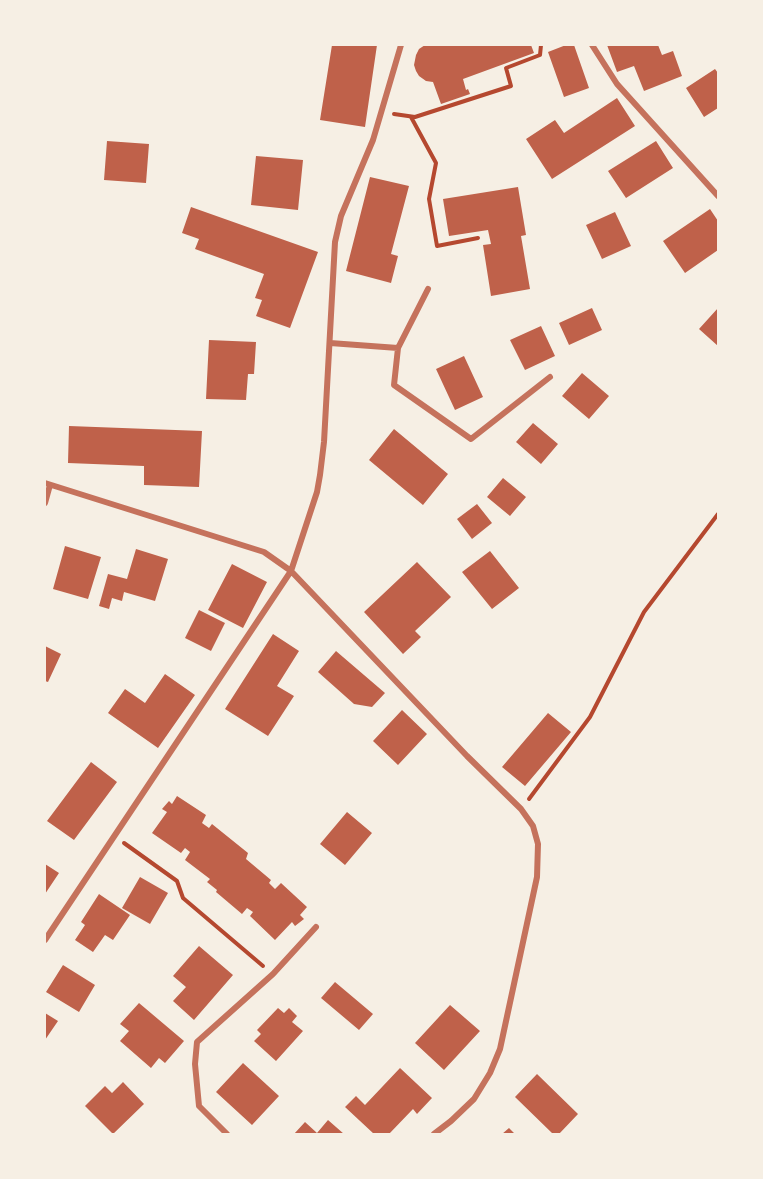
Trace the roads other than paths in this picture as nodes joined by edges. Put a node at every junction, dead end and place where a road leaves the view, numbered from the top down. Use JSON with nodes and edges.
{"nodes":[{"id":1,"x":401,"y":45,"type":"edge"},
{"id":2,"x":592,"y":45,"type":"edge"},
{"id":3,"x":718,"y":196,"type":"edge"},
{"id":4,"x":428,"y":289,"type":"dead end"},
{"id":5,"x":330,"y":343,"type":"junction"},
{"id":6,"x":398,"y":348,"type":"junction"},
{"id":7,"x":550,"y":377,"type":"dead end"},
{"id":8,"x":48,"y":484,"type":"edge"},
{"id":9,"x":45,"y":503,"type":"edge"},
{"id":10,"x":291,"y":571,"type":"junction"},
{"id":11,"x":316,"y":927,"type":"dead end"},
{"id":12,"x":45,"y":940,"type":"edge"},
{"id":13,"x":227,"y":1134,"type":"edge"},
{"id":14,"x":434,"y":1134,"type":"edge"}],
"edges":[{"from":1,"to":5,"type":"street"},
{"from":2,"to":3,"type":"street"},
{"from":4,"to":6,"type":"street"},
{"from":5,"to":6,"type":"street"},
{"from":5,"to":10,"type":"street"},
{"from":6,"to":7,"type":"street"},
{"from":8,"to":9,"type":"street"},
{"from":8,"to":10,"type":"street"},
{"from":10,"to":12,"type":"street"},
{"from":10,"to":14,"type":"street"},
{"from":11,"to":13,"type":"street"}]}
